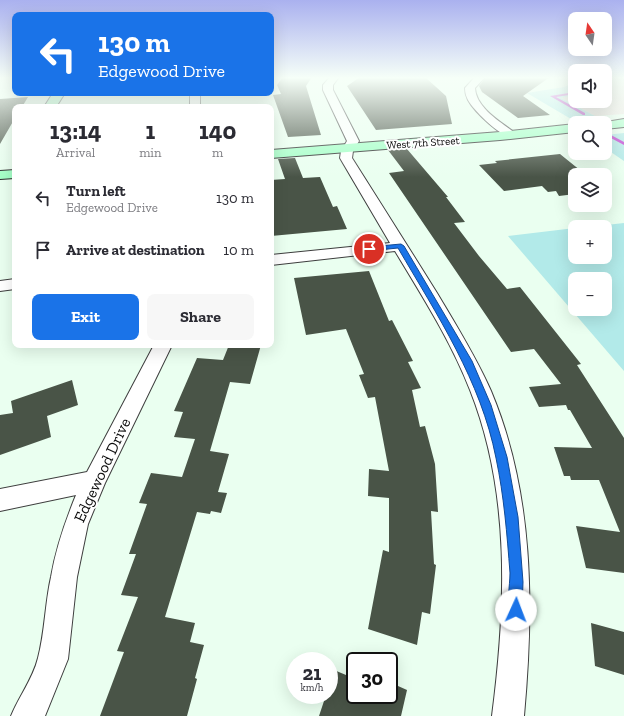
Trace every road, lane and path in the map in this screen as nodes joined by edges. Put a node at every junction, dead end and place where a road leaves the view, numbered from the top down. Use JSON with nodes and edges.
{"nodes":[{"id":1,"x":338,"y":110,"type":"edge"},
{"id":2,"x":482,"y":110,"type":"edge"},
{"id":3,"x":624,"y":123,"type":"edge"},
{"id":4,"x":612,"y":124,"type":"edge"},
{"id":5,"x":568,"y":129,"type":"edge"},
{"id":6,"x":511,"y":135,"type":"junction"},
{"id":7,"x":349,"y":148,"type":"junction"},
{"id":8,"x":274,"y":154,"type":"edge"},
{"id":9,"x":12,"y":174,"type":"edge"},
{"id":10,"x":0,"y":175,"type":"edge"},
{"id":11,"x":401,"y":246,"type":"junction"},
{"id":12,"x":274,"y":260,"type":"edge"},
{"id":13,"x":12,"y":284,"type":"edge"},
{"id":14,"x":0,"y":286,"type":"edge"},
{"id":15,"x":160,"y":348,"type":"edge"},
{"id":16,"x":94,"y":481,"type":"junction"},
{"id":17,"x":0,"y":500,"type":"edge"},
{"id":18,"x":28,"y":716,"type":"edge"},
{"id":19,"x":508,"y":716,"type":"edge"}],
"edges":[{"from":1,"to":7,"type":"street"},
{"from":2,"to":6,"type":"street"},
{"from":3,"to":4,"type":"main road"},
{"from":5,"to":6,"type":"main road","name":"West 7th Street"},
{"from":6,"to":7,"type":"main road","name":"West 7th Street"},
{"from":7,"to":8,"type":"main road","name":"West 7th Street"},
{"from":7,"to":11,"type":"street"},
{"from":9,"to":10,"type":"main road"},
{"from":11,"to":12,"type":"street"},
{"from":11,"to":19,"type":"street"},
{"from":13,"to":14,"type":"street"},
{"from":15,"to":16,"type":"street","name":"Edgewood Drive"},
{"from":16,"to":17,"type":"street"},
{"from":16,"to":18,"type":"street","name":"Edgewood Drive"}]}
